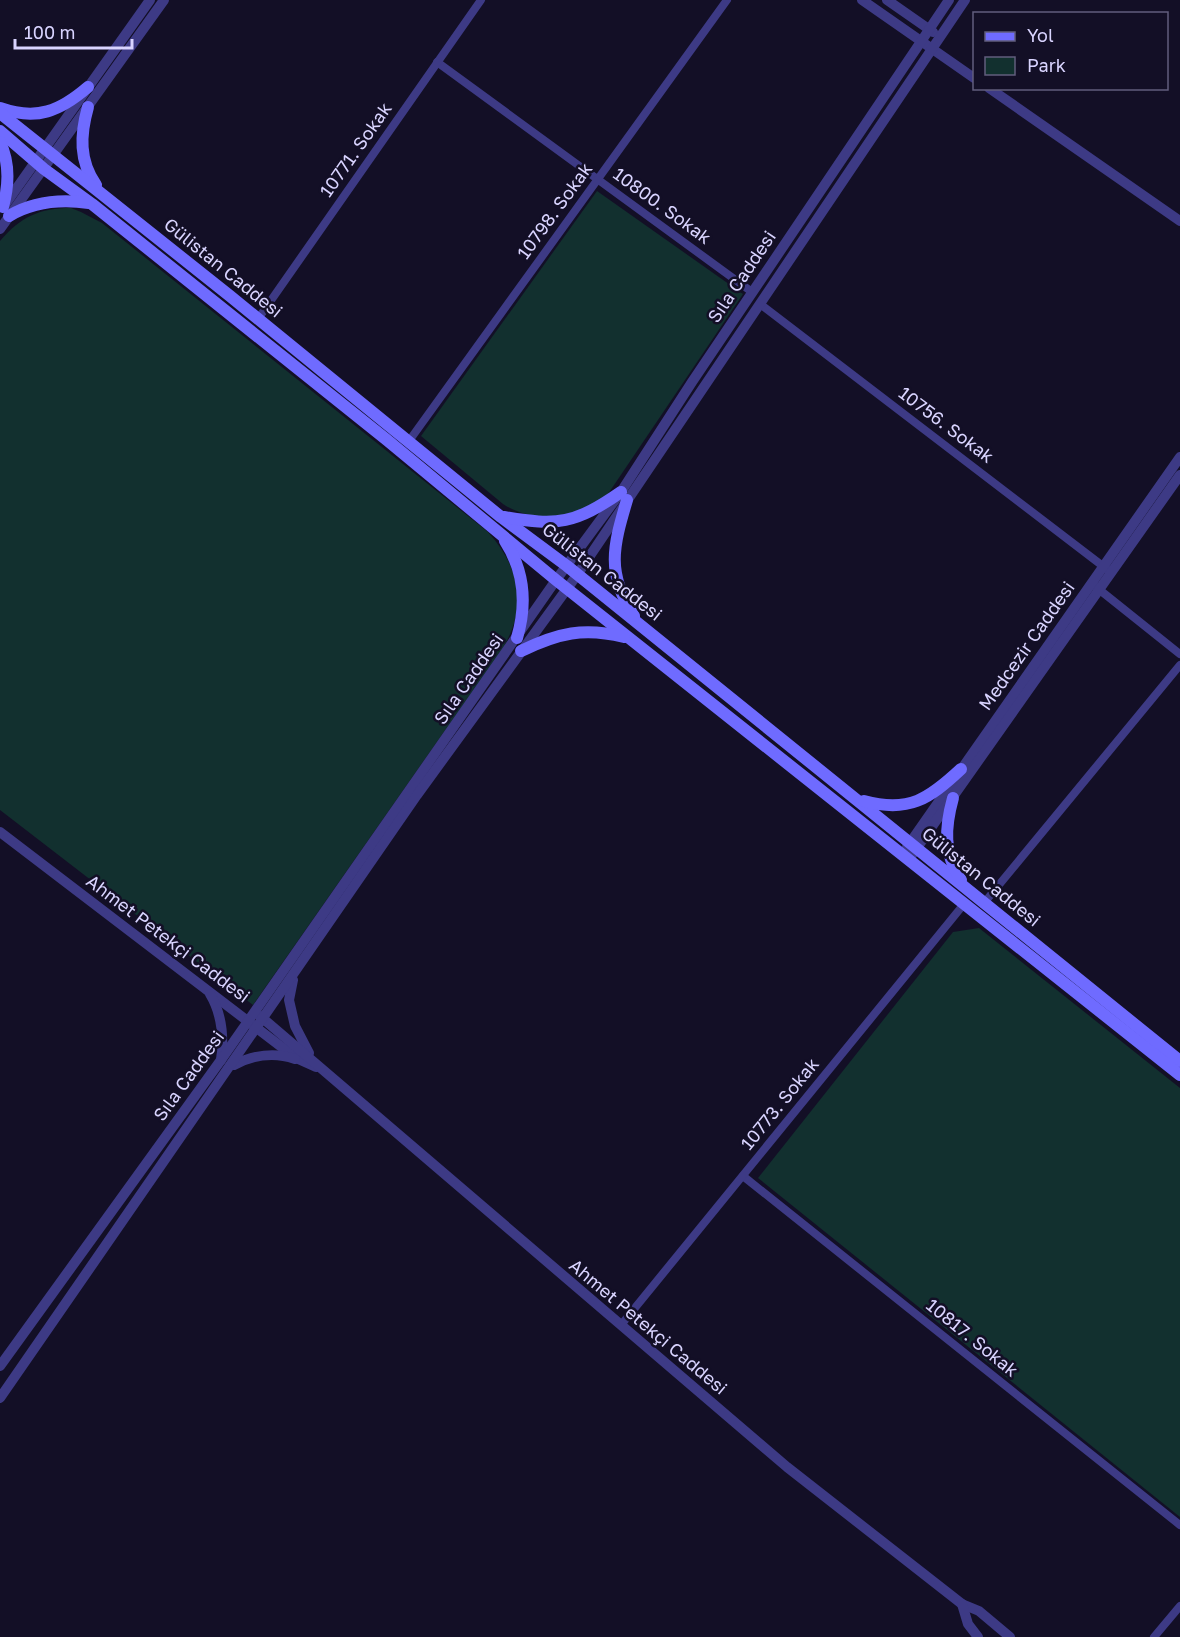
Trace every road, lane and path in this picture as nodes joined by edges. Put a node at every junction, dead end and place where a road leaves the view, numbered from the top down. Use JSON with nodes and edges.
{"nodes":[{"id":1,"x":150,"y":0,"type":"edge"},
{"id":2,"x":164,"y":0,"type":"edge"},
{"id":3,"x":481,"y":0,"type":"edge"},
{"id":4,"x":728,"y":0,"type":"edge"},
{"id":5,"x":862,"y":0,"type":"edge"},
{"id":6,"x":887,"y":0,"type":"edge"},
{"id":7,"x":949,"y":0,"type":"edge"},
{"id":8,"x":965,"y":0,"type":"edge"},
{"id":9,"x":930,"y":29,"type":"junction"},
{"id":10,"x":941,"y":37,"type":"junction"},
{"id":11,"x":921,"y":41,"type":"junction"},
{"id":12,"x":933,"y":49,"type":"junction"},
{"id":13,"x":437,"y":62,"type":"junction"},
{"id":14,"x":973,"y":77,"type":"edge"},
{"id":15,"x":88,"y":87,"type":"junction"},
{"id":16,"x":992,"y":90,"type":"edge"},
{"id":17,"x":88,"y":107,"type":"junction"},
{"id":18,"x":0,"y":108,"type":"edge"},
{"id":19,"x":0,"y":113,"type":"edge"},
{"id":20,"x":0,"y":131,"type":"edge"},
{"id":21,"x":0,"y":142,"type":"edge"},
{"id":22,"x":49,"y":152,"type":"junction"},
{"id":23,"x":40,"y":165,"type":"junction"},
{"id":24,"x":598,"y":180,"type":"junction"},
{"id":25,"x":101,"y":194,"type":"junction"},
{"id":26,"x":92,"y":204,"type":"junction"},
{"id":27,"x":4,"y":211,"type":"edge"},
{"id":28,"x":1180,"y":221,"type":"edge"},
{"id":29,"x":0,"y":229,"type":"edge"},
{"id":30,"x":752,"y":292,"type":"junction"},
{"id":31,"x":760,"y":304,"type":"junction"},
{"id":32,"x":258,"y":319,"type":"junction"},
{"id":33,"x":409,"y":441,"type":"junction"},
{"id":34,"x":1180,"y":457,"type":"edge"},
{"id":35,"x":1180,"y":475,"type":"edge"},
{"id":36,"x":624,"y":496,"type":"junction"},
{"id":37,"x":501,"y":517,"type":"junction"},
{"id":38,"x":497,"y":531,"type":"junction"},
{"id":39,"x":567,"y":566,"type":"junction"},
{"id":40,"x":1107,"y":569,"type":"junction"},
{"id":41,"x":577,"y":575,"type":"junction"},
{"id":42,"x":561,"y":584,"type":"junction"},
{"id":43,"x":1095,"y":587,"type":"junction"},
{"id":44,"x":639,"y":625,"type":"junction"},
{"id":45,"x":517,"y":638,"type":"junction"},
{"id":46,"x":629,"y":638,"type":"junction"},
{"id":47,"x":522,"y":651,"type":"junction"},
{"id":48,"x":1180,"y":654,"type":"edge"},
{"id":49,"x":1180,"y":665,"type":"edge"},
{"id":50,"x":961,"y":769,"type":"junction"},
{"id":51,"x":953,"y":798,"type":"junction"},
{"id":52,"x":858,"y":800,"type":"junction"},
{"id":53,"x":0,"y":832,"type":"edge"},
{"id":54,"x":914,"y":845,"type":"junction"},
{"id":55,"x":905,"y":857,"type":"junction"},
{"id":56,"x":968,"y":891,"type":"junction"},
{"id":57,"x":984,"y":903,"type":"junction"},
{"id":58,"x":964,"y":904,"type":"junction"},
{"id":59,"x":294,"y":975,"type":"junction"},
{"id":60,"x":208,"y":991,"type":"junction"},
{"id":61,"x":256,"y":1020,"type":"junction"},
{"id":62,"x":309,"y":1061,"type":"junction"},
{"id":63,"x":1180,"y":1061,"type":"edge"},
{"id":64,"x":226,"y":1063,"type":"junction"},
{"id":65,"x":1180,"y":1075,"type":"edge"},
{"id":66,"x":743,"y":1176,"type":"junction"},
{"id":67,"x":621,"y":1325,"type":"junction"},
{"id":68,"x":0,"y":1366,"type":"edge"},
{"id":69,"x":0,"y":1398,"type":"edge"},
{"id":70,"x":1180,"y":1526,"type":"edge"},
{"id":71,"x":962,"y":1604,"type":"junction"},
{"id":72,"x":1180,"y":1606,"type":"edge"},
{"id":73,"x":978,"y":1637,"type":"edge"},
{"id":74,"x":1011,"y":1637,"type":"edge"},
{"id":75,"x":1154,"y":1637,"type":"edge"}],
"edges":[{"from":1,"to":15,"type":"street"},
{"from":2,"to":17,"type":"street"},
{"from":3,"to":13,"type":"street","name":"10771. Sokak"},
{"from":4,"to":24,"type":"street","name":"10798. Sokak"},
{"from":5,"to":11,"type":"street"},
{"from":6,"to":9,"type":"street"},
{"from":7,"to":9,"type":"street","name":"Sıla Caddesi"},
{"from":8,"to":10,"type":"street"},
{"from":9,"to":10,"type":"street"},
{"from":9,"to":11,"type":"street","name":"Sıla Caddesi"},
{"from":10,"to":12,"type":"street"},
{"from":11,"to":12,"type":"street"},
{"from":11,"to":30,"type":"street","name":"Sıla Caddesi"},
{"from":12,"to":14,"type":"street"},
{"from":12,"to":31,"type":"street"},
{"from":13,"to":24,"type":"street","name":"10800. Sokak"},
{"from":13,"to":32,"type":"street","name":"10771. Sokak"},
{"from":15,"to":18,"type":"main road"},
{"from":15,"to":22,"type":"street"},
{"from":16,"to":28,"type":"street"},
{"from":17,"to":22,"type":"street"},
{"from":17,"to":25,"type":"main road"},
{"from":19,"to":22,"type":"main road","name":"Gülistan Caddesi"},
{"from":20,"to":23,"type":"main road","name":"Gülistan Caddesi"},
{"from":21,"to":27,"type":"main road"},
{"from":22,"to":23,"type":"street"},
{"from":22,"to":25,"type":"main road","name":"Gülistan Caddesi"},
{"from":23,"to":26,"type":"main road","name":"Gülistan Caddesi"},
{"from":23,"to":27,"type":"street"},
{"from":24,"to":30,"type":"street","name":"10800. Sokak"},
{"from":24,"to":33,"type":"street","name":"10798. Sokak"},
{"from":25,"to":32,"type":"main road","name":"Gülistan Caddesi"},
{"from":26,"to":27,"type":"main road"},
{"from":26,"to":38,"type":"main road","name":"Gülistan Caddesi"},
{"from":27,"to":29,"type":"street"},
{"from":30,"to":36,"type":"street","name":"Sıla Caddesi"},
{"from":31,"to":36,"type":"street"},
{"from":31,"to":40,"type":"street","name":"10756. Sokak"},
{"from":32,"to":33,"type":"main road","name":"Gülistan Caddesi"},
{"from":33,"to":37,"type":"main road","name":"Gülistan Caddesi"},
{"from":34,"to":40,"type":"street","name":"Medcezir Caddesi"},
{"from":35,"to":40,"type":"street","name":"Medcezir Caddesi"},
{"from":36,"to":37,"type":"main road"},
{"from":36,"to":39,"type":"street","name":"Sıla Caddesi"},
{"from":36,"to":41,"type":"street"},
{"from":36,"to":44,"type":"main road"},
{"from":37,"to":39,"type":"main road","name":"Gülistan Caddesi"},
{"from":38,"to":42,"type":"main road","name":"Gülistan Caddesi"},
{"from":38,"to":45,"type":"main road"},
{"from":39,"to":41,"type":"main road","name":"Gülistan Caddesi"},
{"from":39,"to":42,"type":"street","name":"Sıla Caddesi"},
{"from":40,"to":43,"type":"street","name":"Medcezir Caddesi"},
{"from":41,"to":42,"type":"street"},
{"from":41,"to":44,"type":"main road","name":"Gülistan Caddesi"},
{"from":42,"to":45,"type":"street","name":"Sıla Caddesi"},
{"from":42,"to":46,"type":"main road","name":"Gülistan Caddesi"},
{"from":42,"to":47,"type":"street","name":"Sıla Caddesi"},
{"from":43,"to":48,"type":"street"},
{"from":43,"to":50,"type":"street","name":"Medcezir Caddesi"},
{"from":43,"to":51,"type":"street","name":"Medcezir Caddesi"},
{"from":44,"to":52,"type":"main road","name":"Gülistan Caddesi"},
{"from":45,"to":61,"type":"street","name":"Sıla Caddesi"},
{"from":46,"to":47,"type":"main road"},
{"from":46,"to":55,"type":"main road","name":"Gülistan Caddesi"},
{"from":47,"to":59,"type":"street","name":"Sıla Caddesi"},
{"from":49,"to":57,"type":"street"},
{"from":50,"to":52,"type":"main road"},
{"from":50,"to":54,"type":"street","name":"Medcezir Caddesi"},
{"from":51,"to":54,"type":"street","name":"Medcezir Caddesi"},
{"from":51,"to":56,"type":"main road"},
{"from":52,"to":54,"type":"main road","name":"Gülistan Caddesi"},
{"from":53,"to":60,"type":"street","name":"Ahmet Petekçi Caddesi"},
{"from":54,"to":55,"type":"street","name":"Medcezir Caddesi"},
{"from":54,"to":56,"type":"main road","name":"Gülistan Caddesi"},
{"from":55,"to":58,"type":"main road","name":"Gülistan Caddesi"},
{"from":56,"to":57,"type":"main road","name":"Gülistan Caddesi"},
{"from":57,"to":63,"type":"main road","name":"Gülistan Caddesi"},
{"from":58,"to":65,"type":"main road","name":"Gülistan Caddesi"},
{"from":58,"to":66,"type":"street","name":"10773. Sokak"},
{"from":59,"to":61,"type":"street","name":"Sıla Caddesi"},
{"from":59,"to":62,"type":"street"},
{"from":60,"to":61,"type":"street","name":"Ahmet Petekçi Caddesi"},
{"from":60,"to":64,"type":"street"},
{"from":61,"to":62,"type":"street","name":"Ahmet Petekçi Caddesi"},
{"from":61,"to":64,"type":"street","name":"Sıla Caddesi"},
{"from":62,"to":64,"type":"street"},
{"from":62,"to":67,"type":"street","name":"Ahmet Petekçi Caddesi"},
{"from":64,"to":68,"type":"street","name":"Sıla Caddesi"},
{"from":64,"to":69,"type":"street","name":"Sıla Caddesi"},
{"from":66,"to":67,"type":"street","name":"10773. Sokak"},
{"from":66,"to":70,"type":"street","name":"10817. Sokak"},
{"from":67,"to":71,"type":"street","name":"Ahmet Petekçi Caddesi"},
{"from":71,"to":73,"type":"street","name":"Ahmet Petekçi Caddesi"},
{"from":71,"to":74,"type":"street","name":"Ahmet Petekçi Caddesi"},
{"from":72,"to":75,"type":"street"}]}
